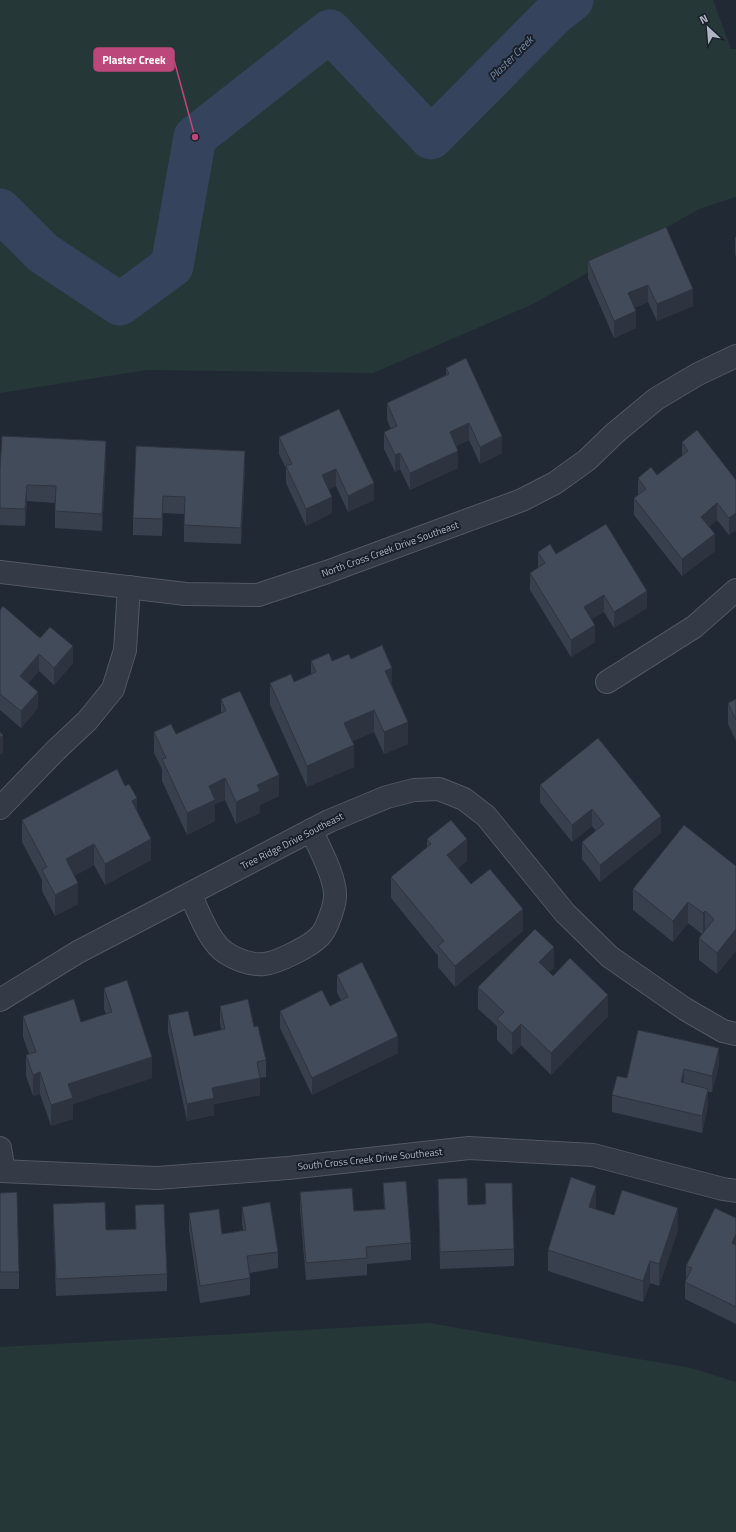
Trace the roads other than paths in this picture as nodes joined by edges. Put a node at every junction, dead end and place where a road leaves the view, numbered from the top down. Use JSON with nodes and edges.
{"nodes":[{"id":1,"x":736,"y":356,"type":"edge"},
{"id":2,"x":0,"y":572,"type":"edge"},
{"id":3,"x":129,"y":587,"type":"junction"},
{"id":4,"x":736,"y":590,"type":"edge"},
{"id":5,"x":607,"y":682,"type":"dead end"},
{"id":6,"x":0,"y":808,"type":"edge"},
{"id":7,"x":311,"y":830,"type":"junction"},
{"id":8,"x":190,"y":894,"type":"junction"},
{"id":9,"x":0,"y":1000,"type":"edge"},
{"id":10,"x":736,"y":1034,"type":"edge"},
{"id":11,"x":0,"y":1148,"type":"edge"},
{"id":12,"x":2,"y":1171,"type":"edge"},
{"id":13,"x":736,"y":1191,"type":"edge"}],
"edges":[{"from":1,"to":3,"type":"street","name":"North Cross Creek Drive Southeast"},
{"from":2,"to":3,"type":"street","name":"North Cross Creek Drive Southeast"},
{"from":3,"to":6,"type":"street"},
{"from":4,"to":5,"type":"street"},
{"from":7,"to":8,"type":"street","name":"Tree Ridge Drive Southeast"},
{"from":7,"to":8,"type":"street"},
{"from":7,"to":10,"type":"street","name":"Tree Ridge Drive Southeast"},
{"from":8,"to":9,"type":"street","name":"Tree Ridge Drive Southeast"},
{"from":11,"to":12,"type":"street"},
{"from":12,"to":13,"type":"street","name":"South Cross Creek Drive Southeast"}]}
